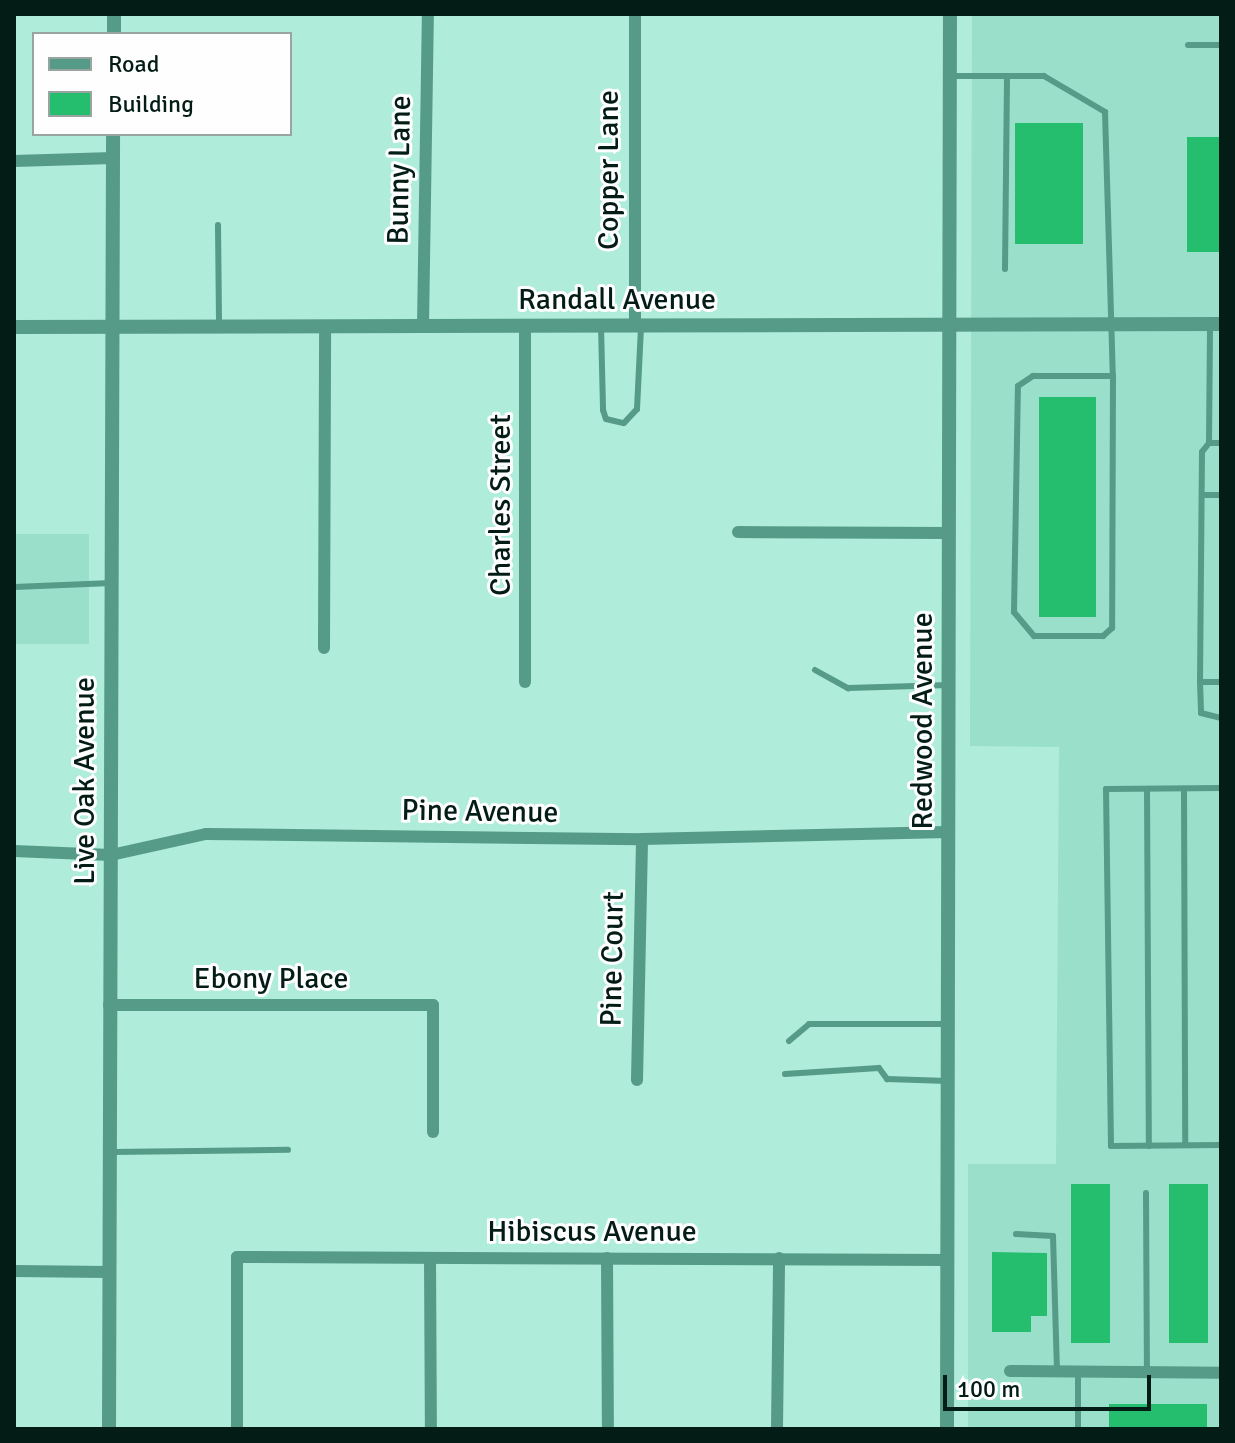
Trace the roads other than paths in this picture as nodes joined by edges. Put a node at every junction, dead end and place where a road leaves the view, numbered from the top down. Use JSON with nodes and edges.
{"nodes":[{"id":1,"x":428,"y":14,"type":"edge"},
{"id":2,"x":635,"y":14,"type":"edge"},
{"id":3,"x":950,"y":14,"type":"edge"},
{"id":4,"x":1188,"y":45,"type":"dead end"},
{"id":5,"x":1221,"y":45,"type":"edge"},
{"id":6,"x":950,"y":76,"type":"junction"},
{"id":7,"x":1007,"y":76,"type":"junction"},
{"id":8,"x":113,"y":136,"type":"edge"},
{"id":9,"x":113,"y":158,"type":"junction"},
{"id":10,"x":14,"y":161,"type":"edge"},
{"id":11,"x":218,"y":225,"type":"dead end"},
{"id":12,"x":1005,"y":269,"type":"dead end"},
{"id":13,"x":1109,"y":323,"type":"junction"},
{"id":14,"x":950,"y":324,"type":"junction"},
{"id":15,"x":1216,"y":324,"type":"edge"},
{"id":16,"x":423,"y":326,"type":"junction"},
{"id":17,"x":525,"y":326,"type":"junction"},
{"id":18,"x":601,"y":326,"type":"junction"},
{"id":19,"x":638,"y":326,"type":"junction"},
{"id":20,"x":14,"y":327,"type":"edge"},
{"id":21,"x":113,"y":327,"type":"junction"},
{"id":22,"x":219,"y":327,"type":"junction"},
{"id":23,"x":325,"y":328,"type":"junction"},
{"id":24,"x":1113,"y":376,"type":"junction"},
{"id":25,"x":1209,"y":443,"type":"junction"},
{"id":26,"x":1221,"y":443,"type":"edge"},
{"id":27,"x":1202,"y":495,"type":"junction"},
{"id":28,"x":1221,"y":495,"type":"edge"},
{"id":29,"x":738,"y":532,"type":"dead end"},
{"id":30,"x":949,"y":533,"type":"junction"},
{"id":31,"x":112,"y":583,"type":"junction"},
{"id":32,"x":14,"y":587,"type":"edge"},
{"id":33,"x":324,"y":648,"type":"dead end"},
{"id":34,"x":815,"y":670,"type":"dead end"},
{"id":35,"x":525,"y":682,"type":"dead end"},
{"id":36,"x":1200,"y":682,"type":"junction"},
{"id":37,"x":1221,"y":682,"type":"edge"},
{"id":38,"x":949,"y":685,"type":"junction"},
{"id":39,"x":1221,"y":718,"type":"edge"},
{"id":40,"x":1221,"y":788,"type":"edge"},
{"id":41,"x":1147,"y":789,"type":"junction"},
{"id":42,"x":1184,"y":789,"type":"junction"},
{"id":43,"x":948,"y":832,"type":"junction"},
{"id":44,"x":642,"y":839,"type":"junction"},
{"id":45,"x":14,"y":851,"type":"edge"},
{"id":46,"x":111,"y":855,"type":"junction"},
{"id":47,"x":109,"y":1005,"type":"junction"},
{"id":48,"x":948,"y":1024,"type":"junction"},
{"id":49,"x":789,"y":1041,"type":"dead end"},
{"id":50,"x":785,"y":1074,"type":"dead end"},
{"id":51,"x":637,"y":1080,"type":"dead end"},
{"id":52,"x":948,"y":1081,"type":"junction"},
{"id":53,"x":433,"y":1132,"type":"dead end"},
{"id":54,"x":1185,"y":1145,"type":"junction"},
{"id":55,"x":1221,"y":1145,"type":"edge"},
{"id":56,"x":1149,"y":1146,"type":"junction"},
{"id":57,"x":288,"y":1150,"type":"dead end"},
{"id":58,"x":108,"y":1152,"type":"junction"},
{"id":59,"x":1146,"y":1193,"type":"dead end"},
{"id":60,"x":1016,"y":1234,"type":"dead end"},
{"id":61,"x":430,"y":1258,"type":"junction"},
{"id":62,"x":607,"y":1258,"type":"junction"},
{"id":63,"x":779,"y":1258,"type":"junction"},
{"id":64,"x":948,"y":1260,"type":"junction"},
{"id":65,"x":14,"y":1271,"type":"edge"},
{"id":66,"x":107,"y":1272,"type":"junction"},
{"id":67,"x":1010,"y":1371,"type":"dead end"},
{"id":68,"x":1057,"y":1371,"type":"junction"},
{"id":69,"x":1078,"y":1372,"type":"junction"},
{"id":70,"x":1147,"y":1372,"type":"junction"},
{"id":71,"x":1221,"y":1373,"type":"edge"},
{"id":72,"x":109,"y":1429,"type":"edge"},
{"id":73,"x":237,"y":1429,"type":"edge"},
{"id":74,"x":431,"y":1429,"type":"edge"},
{"id":75,"x":608,"y":1429,"type":"edge"},
{"id":76,"x":777,"y":1429,"type":"edge"},
{"id":77,"x":947,"y":1429,"type":"edge"},
{"id":78,"x":1078,"y":1429,"type":"edge"}],
"edges":[{"from":1,"to":16,"type":"street","name":"Bunny Lane"},
{"from":2,"to":19,"type":"street","name":"Copper Lane"},
{"from":3,"to":6,"type":"street","name":"Redwood Avenue"},
{"from":4,"to":5,"type":"lane"},
{"from":6,"to":7,"type":"lane"},
{"from":6,"to":14,"type":"street","name":"Redwood Avenue"},
{"from":7,"to":12,"type":"lane"},
{"from":7,"to":13,"type":"lane"},
{"from":8,"to":9,"type":"street","name":"Live Oak Avenue"},
{"from":9,"to":10,"type":"street"},
{"from":9,"to":21,"type":"street","name":"Live Oak Avenue"},
{"from":11,"to":22,"type":"lane"},
{"from":13,"to":14,"type":"street","name":"Randall Avenue"},
{"from":13,"to":15,"type":"street","name":"Randall Avenue"},
{"from":13,"to":24,"type":"lane"},
{"from":14,"to":19,"type":"street","name":"Randall Avenue"},
{"from":14,"to":30,"type":"street","name":"Redwood Avenue"},
{"from":15,"to":25,"type":"lane"},
{"from":16,"to":17,"type":"street","name":"Randall Avenue"},
{"from":16,"to":23,"type":"street","name":"Randall Avenue"},
{"from":17,"to":18,"type":"street","name":"Randall Avenue"},
{"from":17,"to":35,"type":"street","name":"Charles Street"},
{"from":18,"to":19,"type":"street","name":"Randall Avenue"},
{"from":18,"to":19,"type":"lane"},
{"from":20,"to":21,"type":"street","name":"Randall Avenue"},
{"from":21,"to":22,"type":"street","name":"Randall Avenue"},
{"from":21,"to":31,"type":"street","name":"Live Oak Avenue"},
{"from":22,"to":23,"type":"street","name":"Randall Avenue"},
{"from":23,"to":33,"type":"street"},
{"from":24,"to":24,"type":"lane"},
{"from":25,"to":26,"type":"lane"},
{"from":25,"to":27,"type":"lane"},
{"from":27,"to":28,"type":"lane"},
{"from":27,"to":36,"type":"lane"},
{"from":29,"to":30,"type":"street"},
{"from":30,"to":38,"type":"street","name":"Redwood Avenue"},
{"from":31,"to":32,"type":"lane"},
{"from":31,"to":46,"type":"street","name":"Live Oak Avenue"},
{"from":34,"to":38,"type":"lane"},
{"from":36,"to":37,"type":"lane"},
{"from":36,"to":39,"type":"lane"},
{"from":38,"to":43,"type":"street","name":"Redwood Avenue"},
{"from":40,"to":42,"type":"lane"},
{"from":41,"to":42,"type":"lane"},
{"from":41,"to":56,"type":"lane"},
{"from":41,"to":56,"type":"lane"},
{"from":42,"to":54,"type":"lane"},
{"from":43,"to":44,"type":"street","name":"Pine Avenue"},
{"from":43,"to":48,"type":"street","name":"Redwood Avenue"},
{"from":44,"to":46,"type":"street","name":"Pine Avenue"},
{"from":44,"to":51,"type":"street","name":"Pine Court"},
{"from":45,"to":46,"type":"street","name":"Pine Avenue"},
{"from":46,"to":47,"type":"street","name":"Live Oak Avenue"},
{"from":47,"to":53,"type":"street","name":"Ebony Place"},
{"from":47,"to":58,"type":"street","name":"Live Oak Avenue"},
{"from":48,"to":49,"type":"lane"},
{"from":48,"to":52,"type":"street","name":"Redwood Avenue"},
{"from":50,"to":52,"type":"lane"},
{"from":52,"to":64,"type":"street","name":"Redwood Avenue"},
{"from":54,"to":55,"type":"lane"},
{"from":54,"to":56,"type":"lane"},
{"from":57,"to":58,"type":"lane"},
{"from":58,"to":66,"type":"street","name":"Live Oak Avenue"},
{"from":59,"to":70,"type":"lane"},
{"from":60,"to":68,"type":"lane"},
{"from":61,"to":62,"type":"street","name":"Hibiscus Avenue"},
{"from":61,"to":73,"type":"street","name":"Hibiscus Avenue"},
{"from":61,"to":74,"type":"street"},
{"from":62,"to":63,"type":"street","name":"Hibiscus Avenue"},
{"from":62,"to":75,"type":"street"},
{"from":63,"to":64,"type":"street","name":"Hibiscus Avenue"},
{"from":63,"to":76,"type":"street"},
{"from":64,"to":77,"type":"street","name":"Redwood Avenue"},
{"from":65,"to":66,"type":"street"},
{"from":66,"to":72,"type":"street","name":"Live Oak Avenue"},
{"from":67,"to":68,"type":"street"},
{"from":68,"to":69,"type":"street"},
{"from":69,"to":70,"type":"street"},
{"from":69,"to":78,"type":"lane"},
{"from":70,"to":71,"type":"street"}]}
